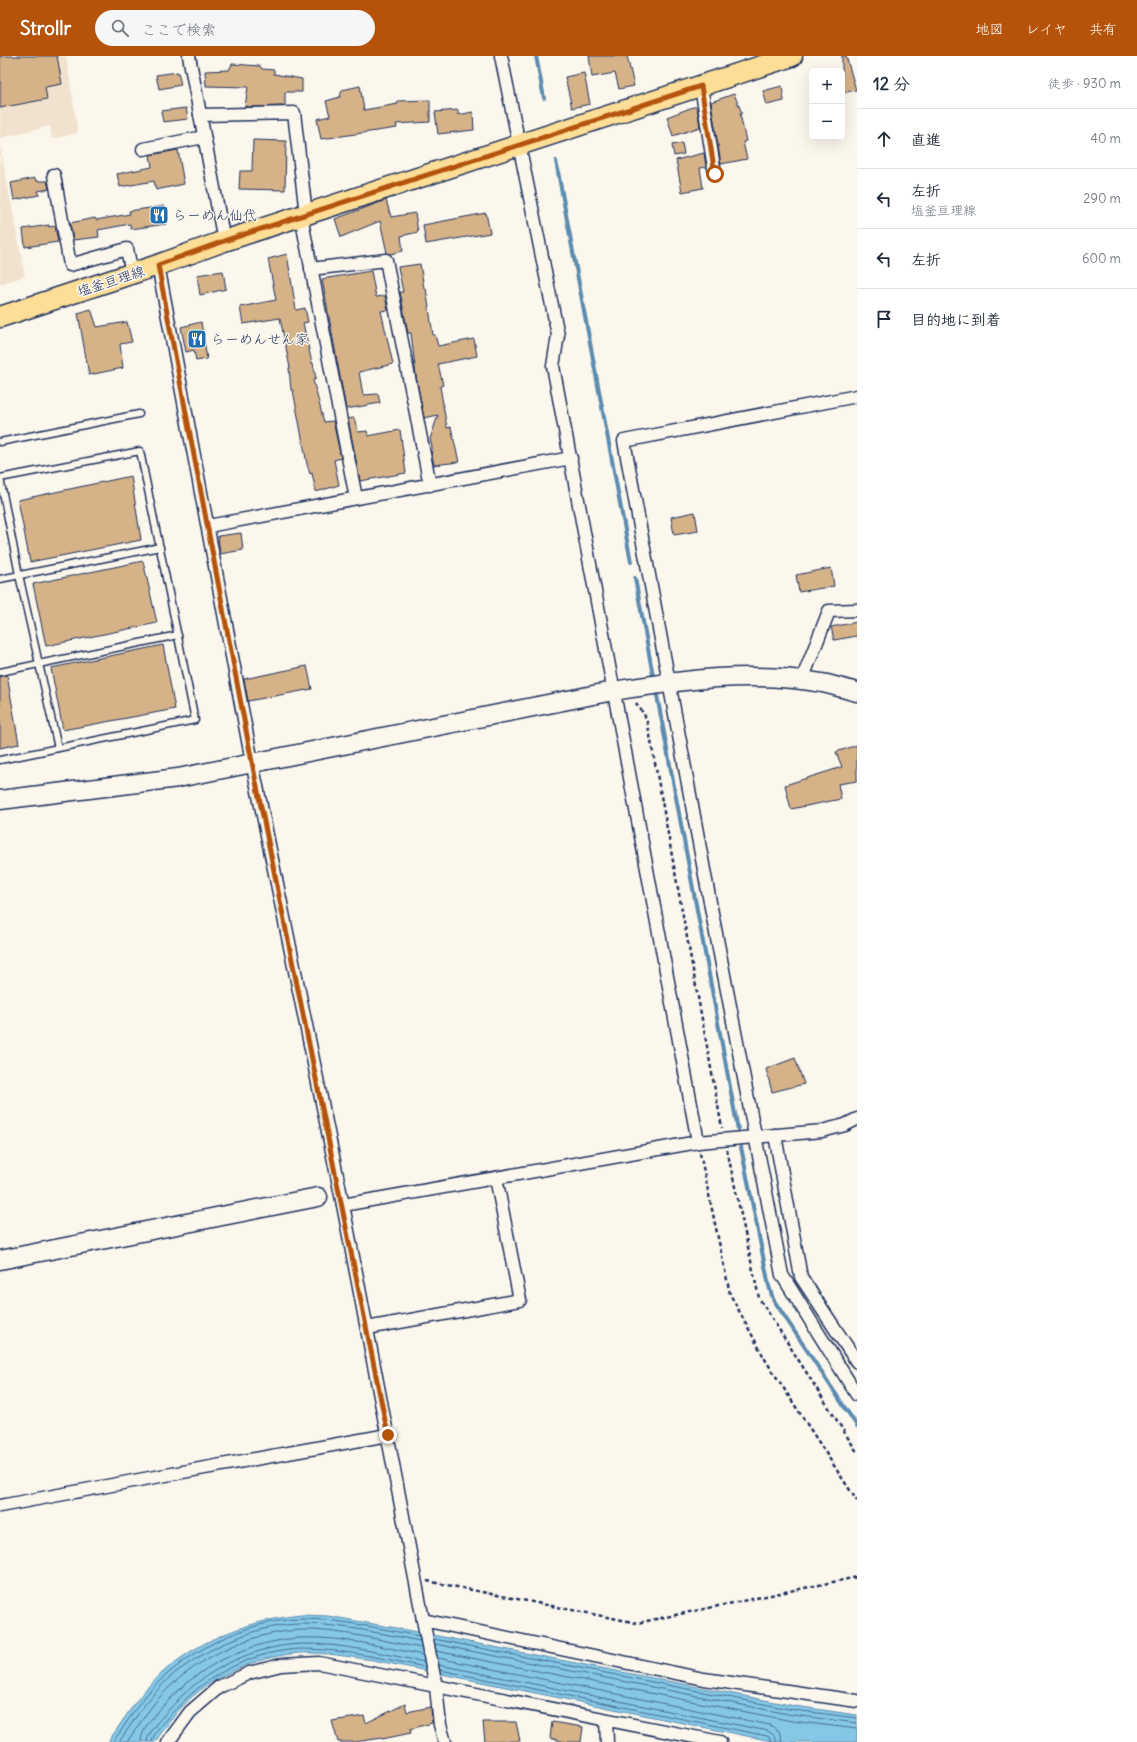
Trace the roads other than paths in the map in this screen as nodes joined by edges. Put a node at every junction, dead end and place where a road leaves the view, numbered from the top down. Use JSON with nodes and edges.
{"nodes":[{"id":1,"x":189,"y":56,"type":"edge"},
{"id":2,"x":500,"y":56,"type":"edge"},
{"id":3,"x":792,"y":56,"type":"edge"},
{"id":4,"x":701,"y":86,"type":"junction"},
{"id":5,"x":200,"y":115,"type":"junction"},
{"id":6,"x":204,"y":137,"type":"junction"},
{"id":7,"x":518,"y":145,"type":"junction"},
{"id":8,"x":144,"y":150,"type":"dead end"},
{"id":9,"x":715,"y":174,"type":"dead end"},
{"id":10,"x":54,"y":175,"type":"dead end"},
{"id":11,"x":303,"y":215,"type":"junction"},
{"id":12,"x":224,"y":241,"type":"junction"},
{"id":13,"x":158,"y":265,"type":"junction"},
{"id":14,"x":312,"y":269,"type":"junction"},
{"id":15,"x":132,"y":274,"type":"junction"},
{"id":16,"x":0,"y":317,"type":"edge"},
{"id":17,"x":857,"y":396,"type":"edge"},
{"id":18,"x":139,"y":414,"type":"dead end"},
{"id":19,"x":0,"y":442,"type":"edge"},
{"id":20,"x":571,"y":458,"type":"junction"},
{"id":21,"x":0,"y":478,"type":"edge"},
{"id":22,"x":430,"y":485,"type":"junction"},
{"id":23,"x":356,"y":498,"type":"junction"},
{"id":24,"x":208,"y":526,"type":"junction"},
{"id":25,"x":160,"y":547,"type":"junction"},
{"id":26,"x":19,"y":575,"type":"junction"},
{"id":27,"x":0,"y":579,"type":"edge"},
{"id":28,"x":857,"y":610,"type":"edge"},
{"id":29,"x":178,"y":635,"type":"junction"},
{"id":30,"x":40,"y":664,"type":"junction"},
{"id":31,"x":0,"y":672,"type":"edge"},
{"id":32,"x":802,"y":680,"type":"junction"},
{"id":33,"x":666,"y":682,"type":"junction"},
{"id":34,"x":613,"y":691,"type":"junction"},
{"id":35,"x":857,"y":692,"type":"edge"},
{"id":36,"x":58,"y":748,"type":"junction"},
{"id":37,"x":0,"y":760,"type":"edge"},
{"id":38,"x":252,"y":762,"type":"junction"},
{"id":39,"x":0,"y":800,"type":"edge"},
{"id":40,"x":857,"y":1119,"type":"edge"},
{"id":41,"x":775,"y":1135,"type":"junction"},
{"id":42,"x":755,"y":1137,"type":"junction"},
{"id":43,"x":698,"y":1142,"type":"junction"},
{"id":44,"x":496,"y":1178,"type":"junction"},
{"id":45,"x":318,"y":1197,"type":"dead end"},
{"id":46,"x":343,"y":1205,"type":"junction"},
{"id":47,"x":0,"y":1260,"type":"edge"},
{"id":48,"x":367,"y":1328,"type":"junction"},
{"id":49,"x":857,"y":1362,"type":"edge"},
{"id":50,"x":857,"y":1395,"type":"edge"},
{"id":51,"x":388,"y":1435,"type":"junction"},
{"id":52,"x":0,"y":1506,"type":"edge"},
{"id":53,"x":424,"y":1623,"type":"junction"},
{"id":54,"x":435,"y":1682,"type":"junction"},
{"id":55,"x":857,"y":1701,"type":"edge"},
{"id":56,"x":606,"y":1720,"type":"junction"},
{"id":57,"x":168,"y":1742,"type":"edge"},
{"id":58,"x":445,"y":1742,"type":"edge"},
{"id":59,"x":607,"y":1742,"type":"edge"},
{"id":60,"x":720,"y":1742,"type":"edge"}],
"edges":[{"from":1,"to":5,"type":"street"},
{"from":2,"to":7,"type":"street"},
{"from":3,"to":4,"type":"main road","name":"塩釜亘理線"},
{"from":4,"to":7,"type":"main road","name":"塩釜亘理線"},
{"from":4,"to":9,"type":"street"},
{"from":5,"to":6,"type":"street"},
{"from":5,"to":11,"type":"street"},
{"from":6,"to":8,"type":"street"},
{"from":6,"to":12,"type":"street"},
{"from":7,"to":11,"type":"main road","name":"塩釜亘理線"},
{"from":7,"to":20,"type":"street"},
{"from":10,"to":15,"type":"street"},
{"from":11,"to":12,"type":"main road","name":"塩釜亘理線"},
{"from":11,"to":14,"type":"street"},
{"from":12,"to":13,"type":"main road","name":"塩釜亘理線"},
{"from":13,"to":15,"type":"main road","name":"塩釜亘理線"},
{"from":13,"to":24,"type":"street"},
{"from":14,"to":22,"type":"street"},
{"from":14,"to":23,"type":"street"},
{"from":15,"to":16,"type":"main road","name":"塩釜亘理線"},
{"from":17,"to":33,"type":"street"},
{"from":18,"to":19,"type":"lane"},
{"from":20,"to":22,"type":"street"},
{"from":20,"to":34,"type":"street"},
{"from":21,"to":25,"type":"lane"},
{"from":21,"to":26,"type":"lane"},
{"from":22,"to":23,"type":"street"},
{"from":23,"to":24,"type":"street"},
{"from":24,"to":38,"type":"street"},
{"from":25,"to":26,"type":"lane"},
{"from":25,"to":29,"type":"lane"},
{"from":26,"to":27,"type":"lane"},
{"from":26,"to":30,"type":"lane"},
{"from":28,"to":32,"type":"street"},
{"from":29,"to":30,"type":"lane"},
{"from":29,"to":36,"type":"lane"},
{"from":30,"to":31,"type":"lane"},
{"from":30,"to":36,"type":"lane"},
{"from":32,"to":33,"type":"street"},
{"from":32,"to":35,"type":"street"},
{"from":33,"to":34,"type":"street"},
{"from":33,"to":42,"type":"street"},
{"from":34,"to":38,"type":"street"},
{"from":34,"to":43,"type":"street"},
{"from":36,"to":37,"type":"lane"},
{"from":38,"to":39,"type":"street"},
{"from":38,"to":46,"type":"street"},
{"from":40,"to":41,"type":"street"},
{"from":41,"to":42,"type":"street"},
{"from":41,"to":49,"type":"street"},
{"from":42,"to":43,"type":"street"},
{"from":42,"to":50,"type":"street"},
{"from":43,"to":44,"type":"street"},
{"from":44,"to":46,"type":"street"},
{"from":44,"to":48,"type":"street"},
{"from":45,"to":47,"type":"street"},
{"from":46,"to":48,"type":"street"},
{"from":48,"to":51,"type":"street"},
{"from":51,"to":52,"type":"street"},
{"from":51,"to":53,"type":"street"},
{"from":53,"to":54,"type":"street"},
{"from":53,"to":55,"type":"street"},
{"from":54,"to":56,"type":"street"},
{"from":54,"to":57,"type":"street"},
{"from":54,"to":58,"type":"street"},
{"from":56,"to":59,"type":"street"},
{"from":56,"to":60,"type":"street"}]}
